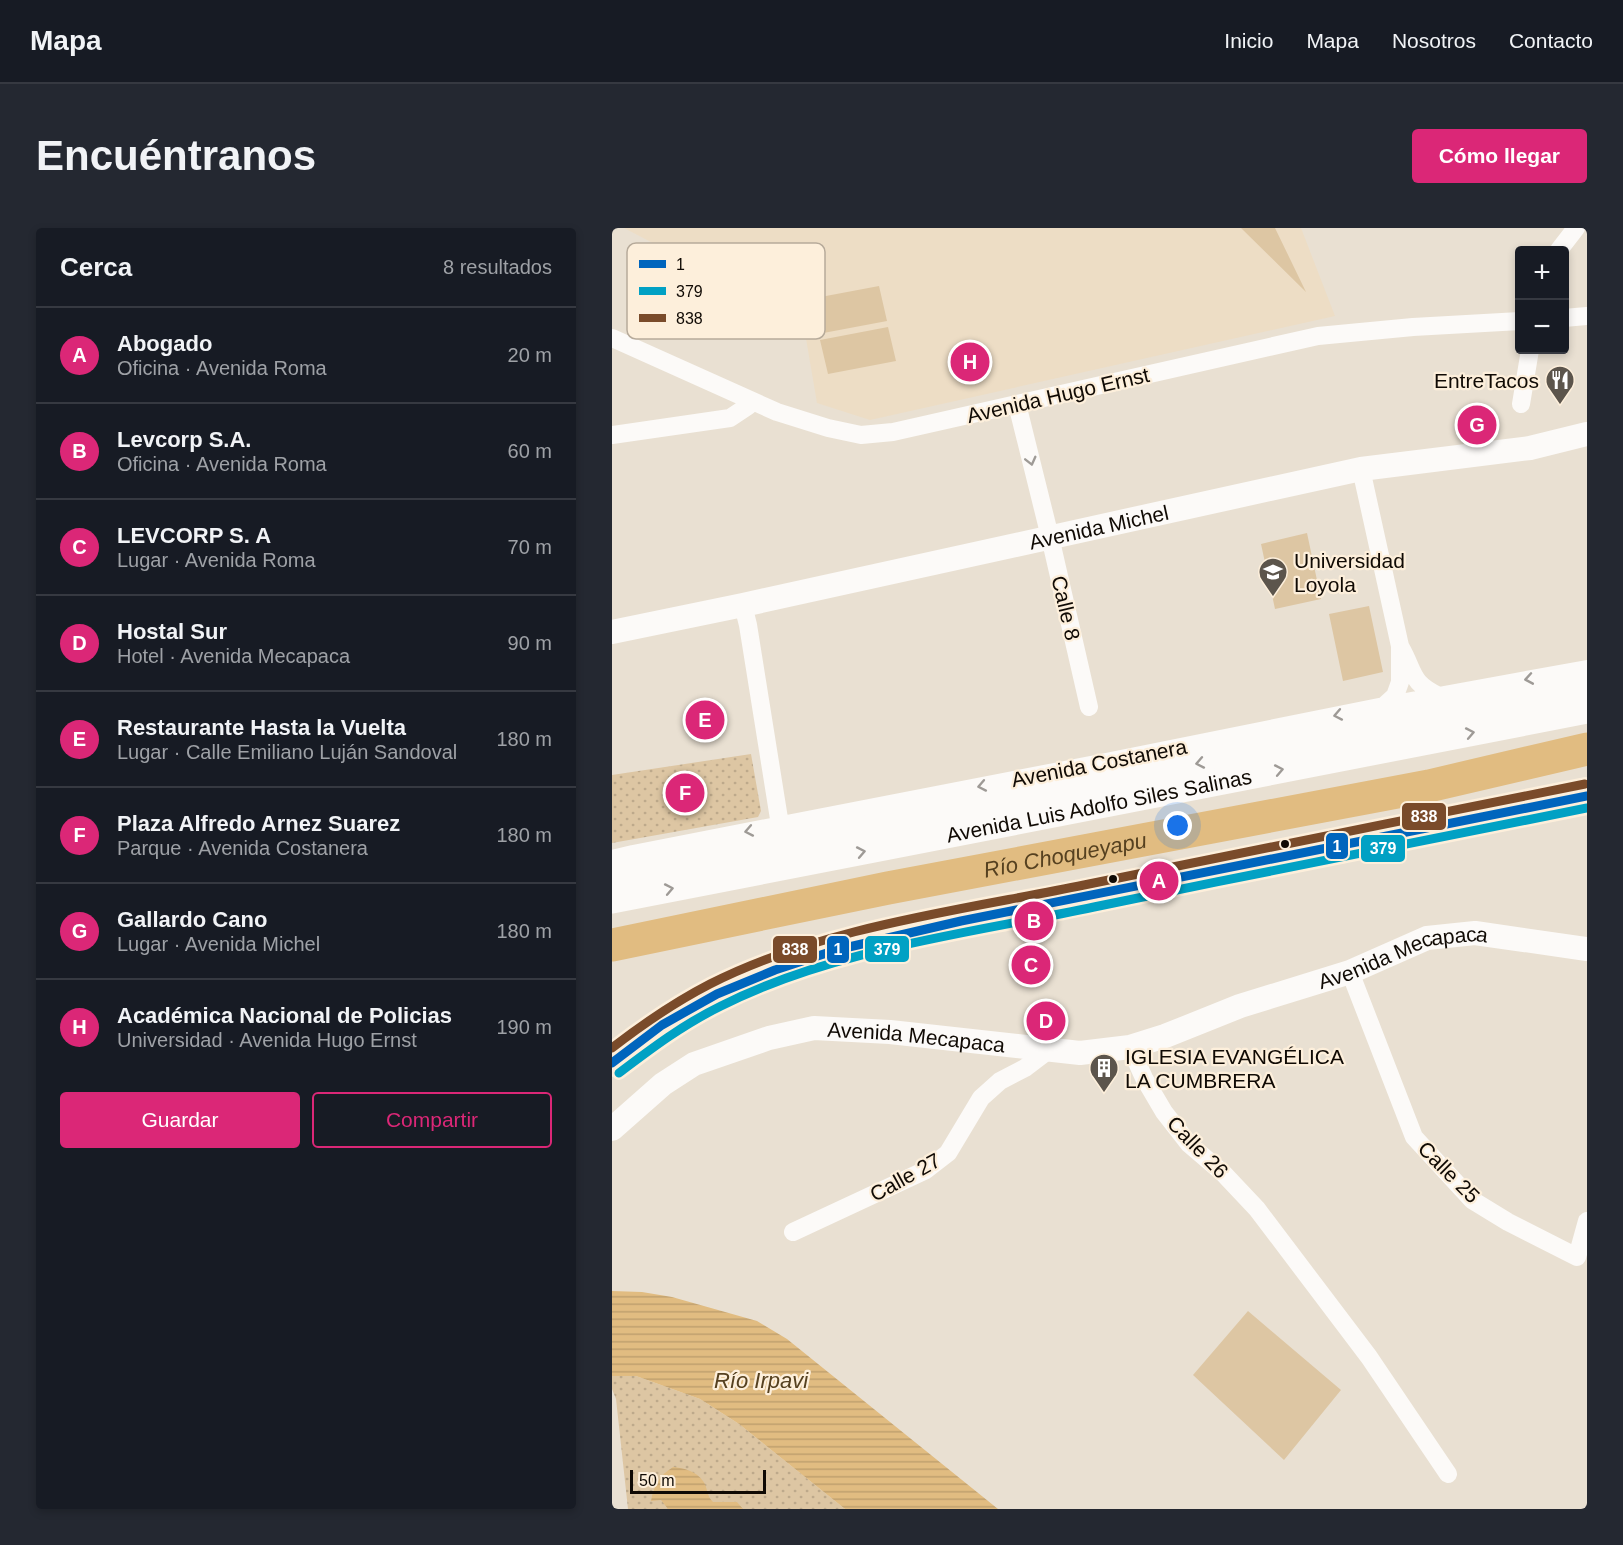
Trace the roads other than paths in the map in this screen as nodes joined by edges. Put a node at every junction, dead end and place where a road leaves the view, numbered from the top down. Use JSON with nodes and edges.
{"nodes":[{"id":1,"x":1576,"y":228,"type":"edge"},
{"id":2,"x":1562,"y":246,"type":"edge"},
{"id":3,"x":1587,"y":316,"type":"edge"},
{"id":4,"x":1569,"y":318,"type":"edge"},
{"id":5,"x":1515,"y":321,"type":"edge"},
{"id":6,"x":612,"y":338,"type":"edge"},
{"id":7,"x":1529,"y":354,"type":"edge"},
{"id":8,"x":751,"y":401,"type":"junction"},
{"id":9,"x":1017,"y":404,"type":"junction"},
{"id":10,"x":1521,"y":404,"type":"dead end"},
{"id":11,"x":1587,"y":434,"type":"edge"},
{"id":12,"x":612,"y":435,"type":"edge"},
{"id":13,"x":1361,"y":469,"type":"junction"},
{"id":14,"x":1050,"y":537,"type":"junction"},
{"id":15,"x":743,"y":605,"type":"junction"},
{"id":16,"x":612,"y":632,"type":"edge"},
{"id":17,"x":1400,"y":646,"type":"junction"},
{"id":18,"x":1587,"y":669,"type":"edge"},
{"id":19,"x":1587,"y":686,"type":"edge"},
{"id":20,"x":1439,"y":696,"type":"junction"},
{"id":21,"x":1384,"y":706,"type":"junction"},
{"id":22,"x":1089,"y":707,"type":"dead end"},
{"id":23,"x":1587,"y":710,"type":"edge"},
{"id":24,"x":1587,"y":796,"type":"edge"},
{"id":25,"x":780,"y":825,"type":"junction"},
{"id":26,"x":612,"y":860,"type":"edge"},
{"id":27,"x":612,"y":875,"type":"edge"},
{"id":28,"x":612,"y":900,"type":"edge"},
{"id":29,"x":1587,"y":949,"type":"edge"},
{"id":30,"x":1350,"y":972,"type":"junction"},
{"id":31,"x":1130,"y":1047,"type":"junction"},
{"id":32,"x":1050,"y":1049,"type":"junction"},
{"id":33,"x":612,"y":1063,"type":"edge"},
{"id":34,"x":612,"y":1129,"type":"edge"},
{"id":35,"x":1587,"y":1221,"type":"edge"},
{"id":36,"x":793,"y":1232,"type":"dead end"},
{"id":37,"x":1448,"y":1474,"type":"dead end"}],
"edges":[{"from":1,"to":2,"type":"street"},
{"from":3,"to":4,"type":"street"},
{"from":5,"to":9,"type":"street","name":"Avenida Hugo Ernst"},
{"from":6,"to":8,"type":"street","name":"Avenida Hugo Ernst"},
{"from":7,"to":10,"type":"street"},
{"from":8,"to":9,"type":"street","name":"Avenida Hugo Ernst"},
{"from":8,"to":12,"type":"street"},
{"from":9,"to":14,"type":"street","name":"Calle 8","one_way":true},
{"from":11,"to":13,"type":"street","name":"Avenida Michel"},
{"from":13,"to":14,"type":"street","name":"Avenida Michel"},
{"from":13,"to":17,"type":"street"},
{"from":14,"to":15,"type":"street","name":"Avenida Michel"},
{"from":14,"to":22,"type":"street","name":"Calle 8"},
{"from":15,"to":16,"type":"street","name":"Avenida Michel"},
{"from":15,"to":25,"type":"street"},
{"from":17,"to":20,"type":"street"},
{"from":17,"to":21,"type":"street"},
{"from":18,"to":20,"type":"street","name":"Avenida Costanera","one_way":true},
{"from":19,"to":27,"type":"main road","name":"Avenida Luis Adolfo Siles Salinas","one_way":true},
{"from":20,"to":21,"type":"street","name":"Avenida Costanera"},
{"from":21,"to":25,"type":"street","name":"Avenida Costanera","one_way":true},
{"from":28,"to":23,"type":"main road","name":"Avenida Luis Adolfo Siles Salinas","one_way":true},
{"from":24,"to":33,"type":"main road"},
{"from":25,"to":26,"type":"street","name":"Avenida Costanera","one_way":true},
{"from":29,"to":30,"type":"street","name":"Avenida Mecapaca"},
{"from":30,"to":31,"type":"street","name":"Avenida Mecapaca"},
{"from":30,"to":35,"type":"street","name":"Calle 25"},
{"from":31,"to":32,"type":"street","name":"Avenida Mecapaca"},
{"from":31,"to":37,"type":"street","name":"Calle 26"},
{"from":32,"to":34,"type":"street","name":"Avenida Mecapaca"},
{"from":32,"to":36,"type":"street","name":"Calle 27"}]}
